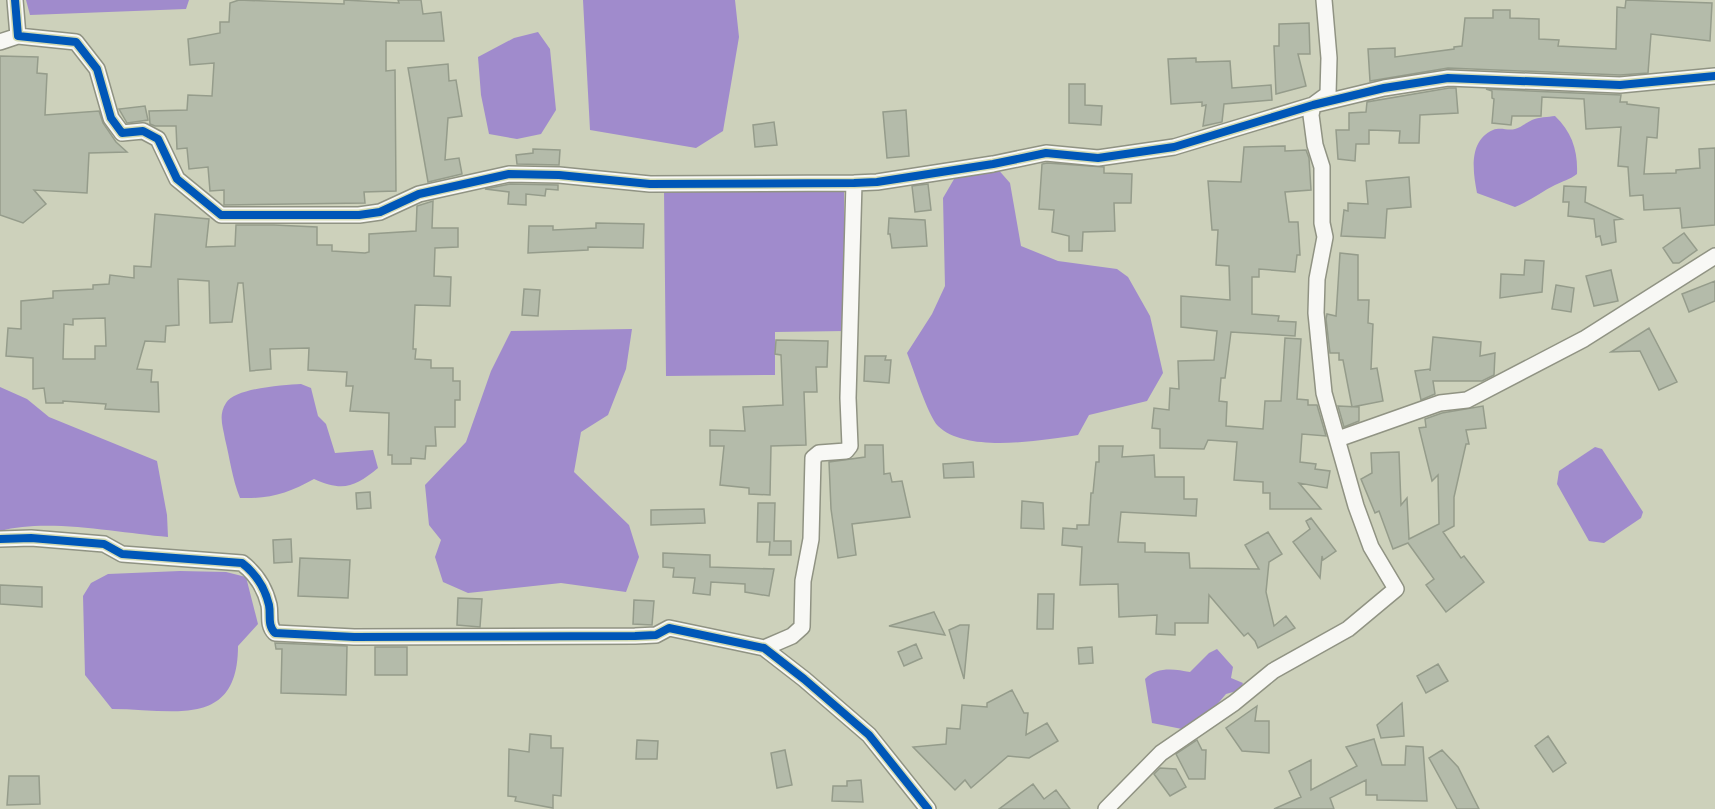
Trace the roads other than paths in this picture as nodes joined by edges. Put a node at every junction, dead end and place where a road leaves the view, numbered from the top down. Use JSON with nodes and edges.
{"nodes":[{"id":1,"x":15,"y":0,"type":"edge"},
{"id":2,"x":1324,"y":0,"type":"edge"},
{"id":3,"x":18,"y":36,"type":"junction"},
{"id":4,"x":0,"y":42,"type":"edge"},
{"id":5,"x":1715,"y":76,"type":"edge"},
{"id":6,"x":1313,"y":105,"type":"junction"},
{"id":7,"x":854,"y":183,"type":"junction"},
{"id":8,"x":1715,"y":256,"type":"edge"},
{"id":9,"x":1338,"y":440,"type":"junction"},
{"id":10,"x":0,"y":539,"type":"edge"},
{"id":11,"x":764,"y":648,"type":"junction"},
{"id":12,"x":928,"y":809,"type":"edge"},
{"id":13,"x":1106,"y":809,"type":"edge"}],
"edges":[{"from":1,"to":3,"type":"street"},
{"from":2,"to":6,"type":"street"},
{"from":3,"to":4,"type":"street"},
{"from":3,"to":7,"type":"street"},
{"from":5,"to":6,"type":"street"},
{"from":6,"to":7,"type":"street"},
{"from":6,"to":9,"type":"street"},
{"from":7,"to":11,"type":"street"},
{"from":8,"to":9,"type":"street"},
{"from":9,"to":13,"type":"street"},
{"from":10,"to":11,"type":"street"},
{"from":11,"to":12,"type":"street"}]}
